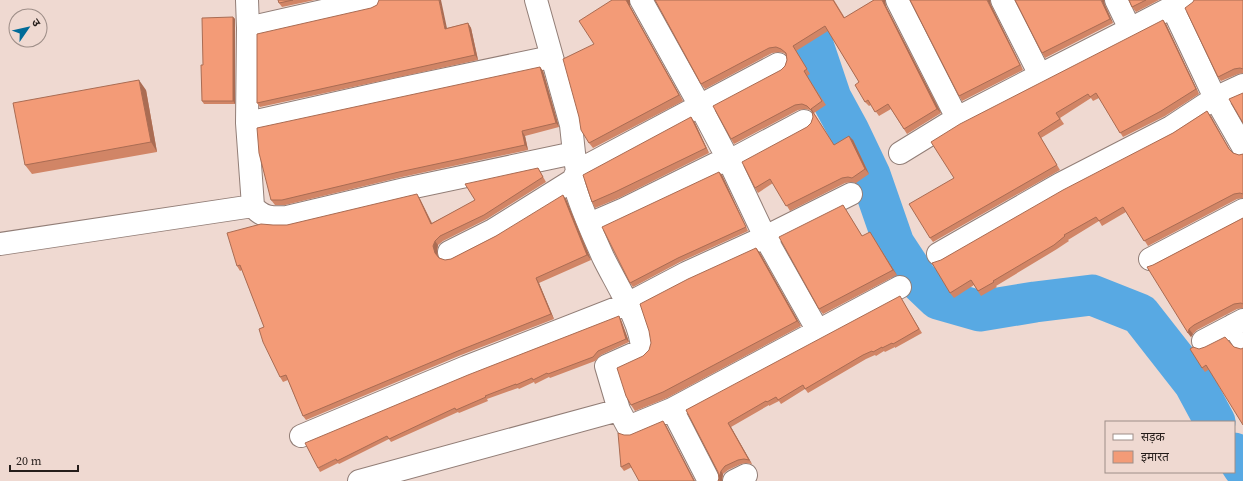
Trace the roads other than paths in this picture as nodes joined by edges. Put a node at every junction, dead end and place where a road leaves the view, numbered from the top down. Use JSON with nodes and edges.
{"nodes":[{"id":1,"x":247,"y":0,"type":"edge"},
{"id":2,"x":372,"y":0,"type":"edge"},
{"id":3,"x":536,"y":0,"type":"edge"},
{"id":4,"x":641,"y":0,"type":"edge"},
{"id":5,"x":897,"y":0,"type":"edge"},
{"id":6,"x":1002,"y":0,"type":"edge"},
{"id":7,"x":1116,"y":0,"type":"edge"},
{"id":8,"x":1179,"y":3,"type":"edge"},
{"id":9,"x":248,"y":28,"type":"junction"},
{"id":10,"x":1130,"y":29,"type":"junction"},
{"id":11,"x":552,"y":57,"type":"junction"},
{"id":12,"x":778,"y":64,"type":"dead end"},
{"id":13,"x":1040,"y":75,"type":"junction"},
{"id":14,"x":1243,"y":85,"type":"edge"},
{"id":15,"x":1215,"y":98,"type":"junction"},
{"id":16,"x":700,"y":106,"type":"junction"},
{"id":17,"x":957,"y":118,"type":"junction"},
{"id":18,"x":804,"y":121,"type":"dead end"},
{"id":19,"x":247,"y":123,"type":"junction"},
{"id":20,"x":1243,"y":147,"type":"edge"},
{"id":21,"x":900,"y":153,"type":"dead end"},
{"id":22,"x":729,"y":161,"type":"junction"},
{"id":23,"x":574,"y":168,"type":"junction"},
{"id":24,"x":851,"y":194,"type":"dead end"},
{"id":25,"x":253,"y":206,"type":"junction"},
{"id":26,"x":1243,"y":210,"type":"edge"},
{"id":27,"x":589,"y":224,"type":"junction"},
{"id":28,"x":765,"y":236,"type":"junction"},
{"id":29,"x":0,"y":244,"type":"edge"},
{"id":30,"x":449,"y":252,"type":"dead end"},
{"id":31,"x":938,"y":254,"type":"dead end"},
{"id":32,"x":1150,"y":259,"type":"dead end"},
{"id":33,"x":900,"y":287,"type":"dead end"},
{"id":34,"x":627,"y":304,"type":"junction"},
{"id":35,"x":1240,"y":329,"type":"edge"},
{"id":36,"x":818,"y":331,"type":"junction"},
{"id":37,"x":1203,"y":341,"type":"dead end"},
{"id":38,"x":672,"y":409,"type":"junction"},
{"id":39,"x":619,"y":410,"type":"junction"},
{"id":40,"x":301,"y":436,"type":"dead end"},
{"id":41,"x":359,"y":481,"type":"edge"},
{"id":42,"x":709,"y":481,"type":"edge"}],
"edges":[{"from":1,"to":9,"type":"street"},
{"from":2,"to":9,"type":"street"},
{"from":3,"to":11,"type":"street"},
{"from":4,"to":16,"type":"street"},
{"from":5,"to":17,"type":"street"},
{"from":6,"to":13,"type":"street"},
{"from":7,"to":10,"type":"street"},
{"from":8,"to":10,"type":"street"},
{"from":8,"to":15,"type":"street"},
{"from":9,"to":19,"type":"street"},
{"from":10,"to":13,"type":"street"},
{"from":11,"to":19,"type":"street"},
{"from":11,"to":23,"type":"street"},
{"from":12,"to":16,"type":"street"},
{"from":13,"to":17,"type":"street"},
{"from":14,"to":15,"type":"street"},
{"from":15,"to":20,"type":"street"},
{"from":15,"to":31,"type":"street"},
{"from":16,"to":22,"type":"street"},
{"from":16,"to":23,"type":"street"},
{"from":17,"to":21,"type":"street"},
{"from":18,"to":22,"type":"street"},
{"from":19,"to":25,"type":"street"},
{"from":22,"to":27,"type":"street"},
{"from":22,"to":28,"type":"street"},
{"from":23,"to":25,"type":"street"},
{"from":23,"to":27,"type":"street"},
{"from":23,"to":30,"type":"street"},
{"from":24,"to":28,"type":"street"},
{"from":25,"to":29,"type":"street"},
{"from":26,"to":32,"type":"street"},
{"from":27,"to":34,"type":"street"},
{"from":28,"to":34,"type":"street"},
{"from":28,"to":36,"type":"street"},
{"from":33,"to":36,"type":"street"},
{"from":34,"to":39,"type":"street"},
{"from":34,"to":40,"type":"street"},
{"from":35,"to":37,"type":"street"},
{"from":36,"to":38,"type":"street"},
{"from":38,"to":39,"type":"street"},
{"from":38,"to":42,"type":"street"},
{"from":39,"to":41,"type":"street"}]}
